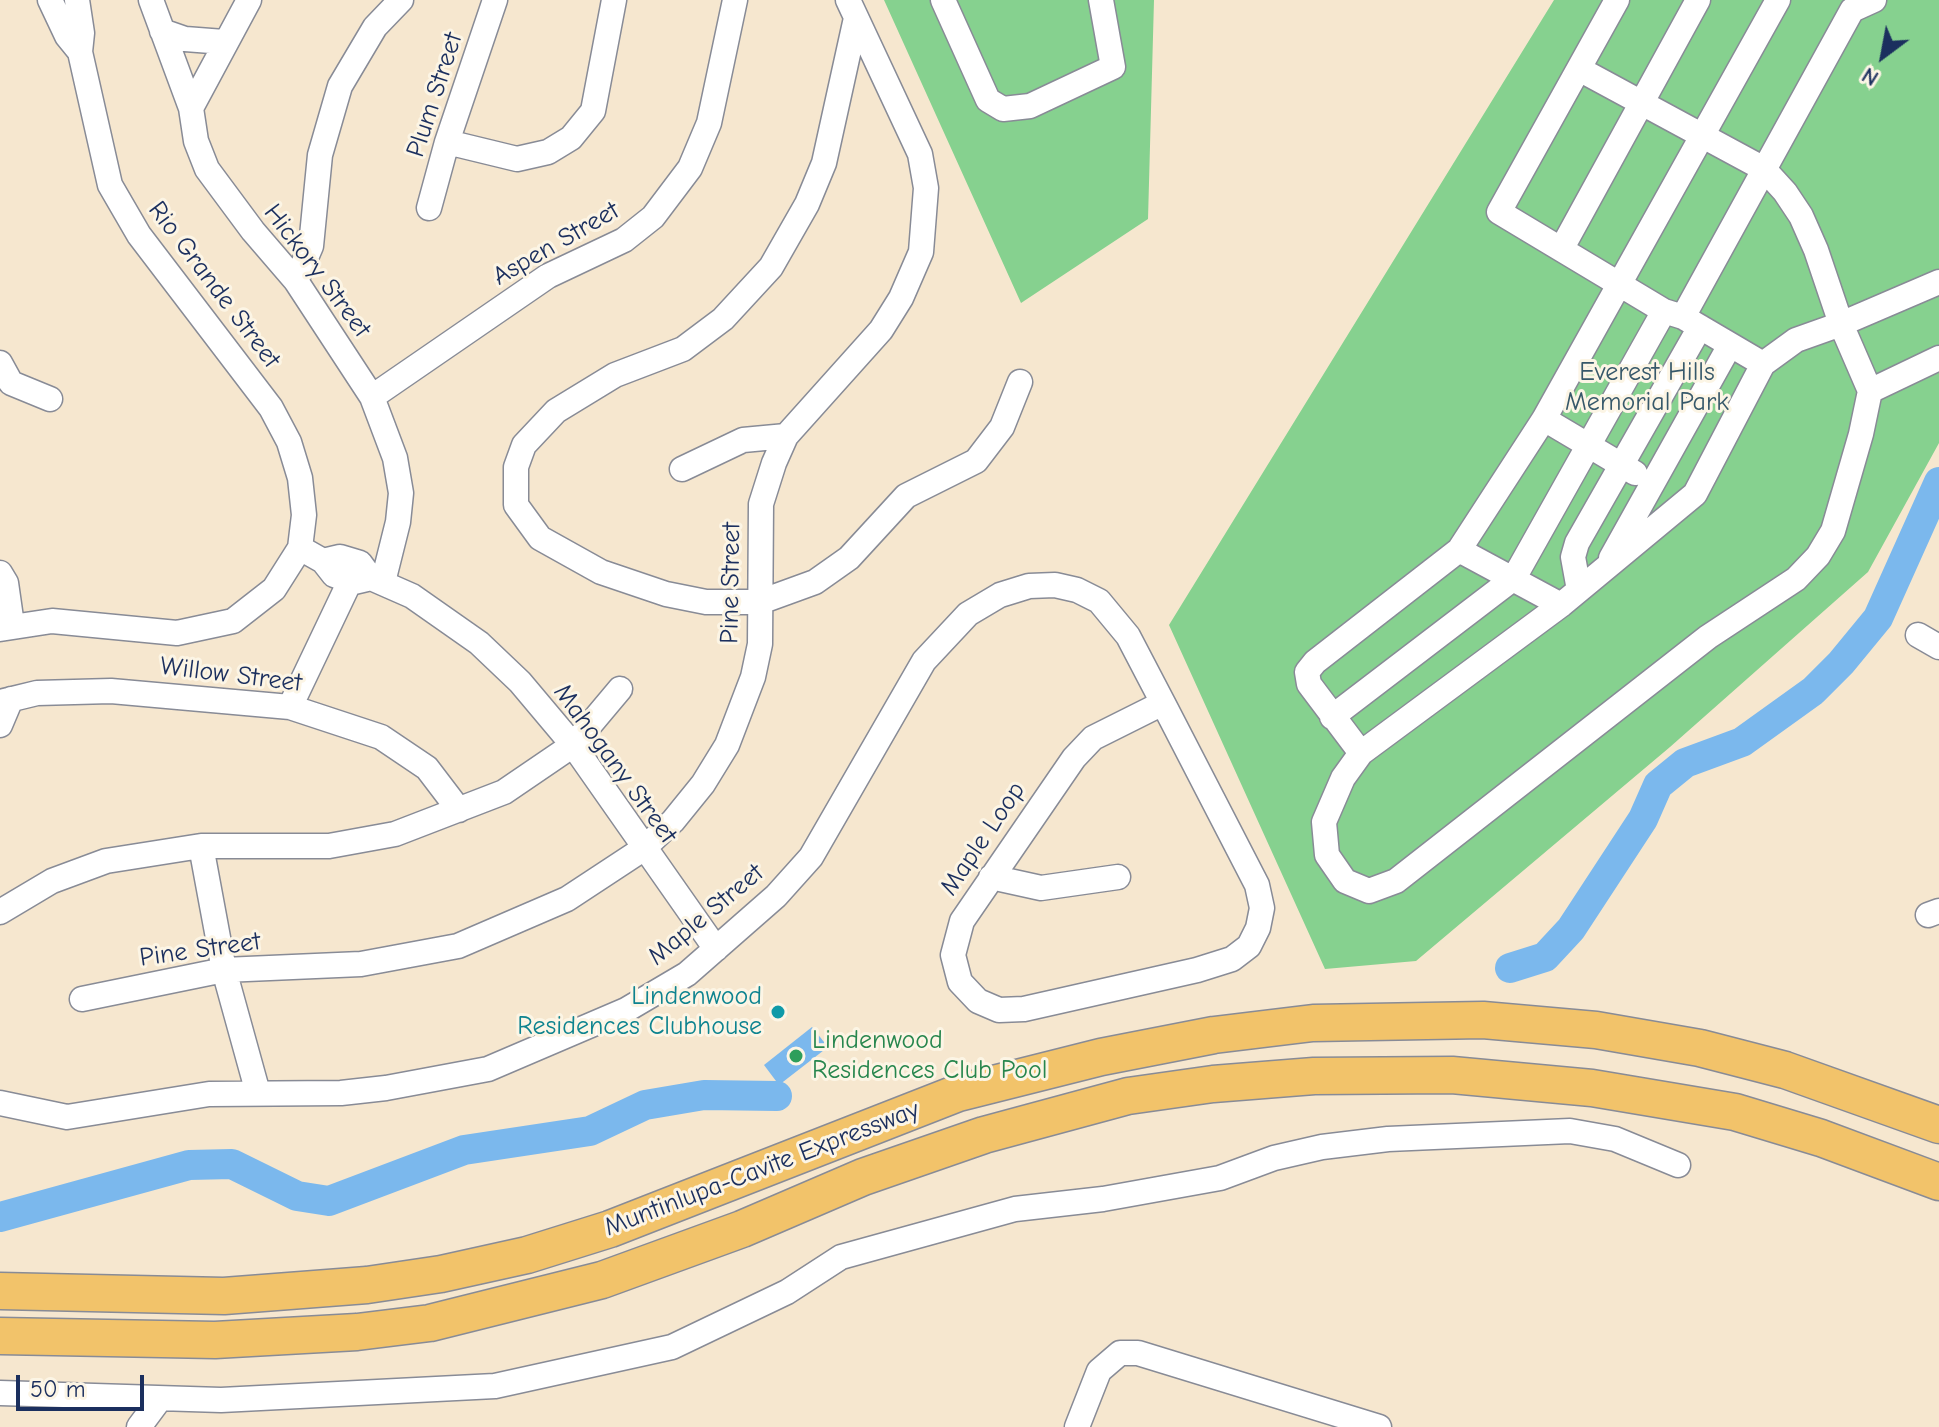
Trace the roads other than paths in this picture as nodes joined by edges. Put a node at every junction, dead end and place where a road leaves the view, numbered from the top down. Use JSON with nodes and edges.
{"nodes":[{"id":1,"x":50,"y":0,"type":"edge"},
{"id":2,"x":77,"y":0,"type":"edge"},
{"id":3,"x":151,"y":0,"type":"edge"},
{"id":4,"x":249,"y":0,"type":"edge"},
{"id":5,"x":401,"y":0,"type":"edge"},
{"id":6,"x":495,"y":0,"type":"edge"},
{"id":7,"x":614,"y":0,"type":"edge"},
{"id":8,"x":735,"y":0,"type":"edge"},
{"id":9,"x":943,"y":0,"type":"edge"},
{"id":10,"x":1101,"y":0,"type":"edge"},
{"id":11,"x":1617,"y":0,"type":"edge"},
{"id":12,"x":1698,"y":0,"type":"edge"},
{"id":13,"x":1778,"y":0,"type":"edge"},
{"id":14,"x":1854,"y":3,"type":"edge"},
{"id":15,"x":852,"y":9,"type":"edge"},
{"id":16,"x":162,"y":31,"type":"junction"},
{"id":17,"x":224,"y":42,"type":"junction"},
{"id":18,"x":80,"y":52,"type":"junction"},
{"id":19,"x":1579,"y":69,"type":"junction"},
{"id":20,"x":1641,"y":103,"type":"junction"},
{"id":21,"x":191,"y":108,"type":"junction"},
{"id":22,"x":1704,"y":136,"type":"junction"},
{"id":23,"x":447,"y":142,"type":"junction"},
{"id":24,"x":1764,"y":169,"type":"junction"},
{"id":25,"x":429,"y":208,"type":"dead end"},
{"id":26,"x":1562,"y":248,"type":"junction"},
{"id":27,"x":296,"y":281,"type":"junction"},
{"id":28,"x":1939,"y":282,"type":"edge"},
{"id":29,"x":1622,"y":284,"type":"junction"},
{"id":30,"x":1682,"y":319,"type":"junction"},
{"id":31,"x":1841,"y":324,"type":"junction"},
{"id":32,"x":1730,"y":345,"type":"junction"},
{"id":33,"x":1939,"y":358,"type":"edge"},
{"id":34,"x":0,"y":363,"type":"edge"},
{"id":35,"x":1763,"y":364,"type":"junction"},
{"id":36,"x":1020,"y":382,"type":"dead end"},
{"id":37,"x":1870,"y":391,"type":"junction"},
{"id":38,"x":372,"y":397,"type":"junction"},
{"id":39,"x":50,"y":399,"type":"dead end"},
{"id":40,"x":1544,"y":419,"type":"junction"},
{"id":41,"x":786,"y":436,"type":"junction"},
{"id":42,"x":1590,"y":446,"type":"junction"},
{"id":43,"x":1623,"y":466,"type":"junction"},
{"id":44,"x":682,"y":469,"type":"dead end"},
{"id":45,"x":1652,"y":483,"type":"junction"},
{"id":46,"x":300,"y":548,"type":"junction"},
{"id":47,"x":1459,"y":550,"type":"junction"},
{"id":48,"x":1606,"y":567,"type":"junction"},
{"id":49,"x":0,"y":573,"type":"edge"},
{"id":50,"x":1514,"y":578,"type":"junction"},
{"id":51,"x":368,"y":580,"type":"junction"},
{"id":52,"x":1570,"y":598,"type":"junction"},
{"id":53,"x":760,"y":602,"type":"junction"},
{"id":54,"x":6,"y":627,"type":"edge"},
{"id":55,"x":620,"y":689,"type":"dead end"},
{"id":56,"x":5,"y":700,"type":"edge"},
{"id":57,"x":1163,"y":703,"type":"junction"},
{"id":58,"x":290,"y":707,"type":"junction"},
{"id":59,"x":1332,"y":717,"type":"junction"},
{"id":60,"x":0,"y":725,"type":"edge"},
{"id":61,"x":573,"y":745,"type":"junction"},
{"id":62,"x":1361,"y":753,"type":"junction"},
{"id":63,"x":459,"y":810,"type":"junction"},
{"id":64,"x":201,"y":846,"type":"junction"},
{"id":65,"x":643,"y":849,"type":"junction"},
{"id":66,"x":991,"y":877,"type":"junction"},
{"id":67,"x":1118,"y":877,"type":"dead end"},
{"id":68,"x":0,"y":912,"type":"edge"},
{"id":69,"x":716,"y":949,"type":"junction"},
{"id":70,"x":224,"y":970,"type":"junction"},
{"id":71,"x":82,"y":999,"type":"dead end"},
{"id":72,"x":258,"y":1093,"type":"junction"},
{"id":73,"x":0,"y":1103,"type":"edge"},
{"id":74,"x":1939,"y":1125,"type":"edge"},
{"id":75,"x":1678,"y":1165,"type":"dead end"},
{"id":76,"x":1939,"y":1182,"type":"edge"},
{"id":77,"x":0,"y":1291,"type":"edge"},
{"id":78,"x":0,"y":1336,"type":"edge"},
{"id":79,"x":0,"y":1393,"type":"edge"},
{"id":80,"x":159,"y":1400,"type":"junction"},
{"id":81,"x":139,"y":1427,"type":"edge"},
{"id":82,"x":1077,"y":1427,"type":"edge"},
{"id":83,"x":1379,"y":1427,"type":"edge"}],
"edges":[{"from":1,"to":18,"type":"street","name":"Rio Grande Street"},
{"from":2,"to":18,"type":"street","name":"Rio Grande Street"},
{"from":3,"to":16,"type":"street","name":"Hickory Street"},
{"from":4,"to":17,"type":"street"},
{"from":5,"to":27,"type":"street"},
{"from":6,"to":23,"type":"street","name":"Plum Street"},
{"from":7,"to":23,"type":"street"},
{"from":8,"to":38,"type":"street","name":"Aspen Street"},
{"from":9,"to":10,"type":"street"},
{"from":11,"to":19,"type":"street"},
{"from":12,"to":20,"type":"street"},
{"from":13,"to":22,"type":"street"},
{"from":14,"to":24,"type":"street"},
{"from":15,"to":41,"type":"street","name":"Pine Street"},
{"from":15,"to":53,"type":"street"},
{"from":16,"to":17,"type":"street"},
{"from":16,"to":21,"type":"street","name":"Hickory Street"},
{"from":17,"to":21,"type":"street"},
{"from":18,"to":46,"type":"street","name":"Rio Grande Street"},
{"from":19,"to":20,"type":"street"},
{"from":19,"to":26,"type":"street"},
{"from":20,"to":22,"type":"street"},
{"from":20,"to":26,"type":"street"},
{"from":21,"to":27,"type":"street","name":"Hickory Street"},
{"from":22,"to":24,"type":"street"},
{"from":22,"to":29,"type":"street"},
{"from":23,"to":25,"type":"street","name":"Plum Street"},
{"from":24,"to":30,"type":"street"},
{"from":24,"to":31,"type":"street"},
{"from":26,"to":29,"type":"street"},
{"from":27,"to":38,"type":"street","name":"Hickory Street"},
{"from":28,"to":31,"type":"street"},
{"from":29,"to":30,"type":"street"},
{"from":29,"to":40,"type":"street"},
{"from":30,"to":32,"type":"street"},
{"from":30,"to":42,"type":"street"},
{"from":30,"to":43,"type":"street"},
{"from":31,"to":35,"type":"street"},
{"from":31,"to":37,"type":"street"},
{"from":32,"to":35,"type":"street"},
{"from":32,"to":45,"type":"street"},
{"from":33,"to":37,"type":"street"},
{"from":34,"to":39,"type":"street"},
{"from":35,"to":48,"type":"street"},
{"from":36,"to":53,"type":"street"},
{"from":37,"to":62,"type":"street"},
{"from":38,"to":51,"type":"street","name":"Hickory Street"},
{"from":40,"to":42,"type":"street"},
{"from":40,"to":47,"type":"street"},
{"from":41,"to":44,"type":"street"},
{"from":41,"to":53,"type":"street","name":"Pine Street"},
{"from":42,"to":43,"type":"street"},
{"from":42,"to":50,"type":"street"},
{"from":43,"to":45,"type":"street"},
{"from":43,"to":52,"type":"street"},
{"from":45,"to":48,"type":"street"},
{"from":46,"to":51,"type":"street","name":"Mahogany Street"},
{"from":46,"to":54,"type":"street"},
{"from":47,"to":50,"type":"street"},
{"from":47,"to":59,"type":"street"},
{"from":48,"to":52,"type":"street"},
{"from":49,"to":54,"type":"street"},
{"from":50,"to":52,"type":"street"},
{"from":50,"to":59,"type":"street"},
{"from":51,"to":58,"type":"street","name":"Hickory Street"},
{"from":51,"to":61,"type":"street","name":"Mahogany Street"},
{"from":52,"to":62,"type":"street"},
{"from":53,"to":65,"type":"street","name":"Pine Street"},
{"from":55,"to":61,"type":"street"},
{"from":56,"to":58,"type":"street","name":"Willow Street"},
{"from":56,"to":60,"type":"street","name":"Willow Street"},
{"from":57,"to":66,"type":"street","name":"Maple Loop"},
{"from":57,"to":66,"type":"street","name":"Maple Loop"},
{"from":57,"to":69,"type":"street","name":"Maple Street"},
{"from":58,"to":63,"type":"street","name":"Willow Street"},
{"from":59,"to":62,"type":"street"},
{"from":61,"to":63,"type":"street"},
{"from":61,"to":65,"type":"street","name":"Mahogany Street"},
{"from":63,"to":64,"type":"street"},
{"from":64,"to":68,"type":"street"},
{"from":64,"to":70,"type":"street"},
{"from":65,"to":69,"type":"street","name":"Mahogany Street"},
{"from":65,"to":70,"type":"street","name":"Pine Street"},
{"from":66,"to":67,"type":"street"},
{"from":69,"to":72,"type":"street","name":"Maple Street"},
{"from":70,"to":71,"type":"street","name":"Pine Street"},
{"from":70,"to":72,"type":"street"},
{"from":72,"to":73,"type":"street","name":"Maple Street"},
{"from":74,"to":77,"type":"highway","name":"Muntinlupa-Cavite Expressway"},
{"from":75,"to":80,"type":"street"},
{"from":76,"to":78,"type":"highway","name":"Muntinlupa-Cavite Expressway"},
{"from":79,"to":80,"type":"street"},
{"from":80,"to":81,"type":"street"},
{"from":82,"to":83,"type":"street"}]}
